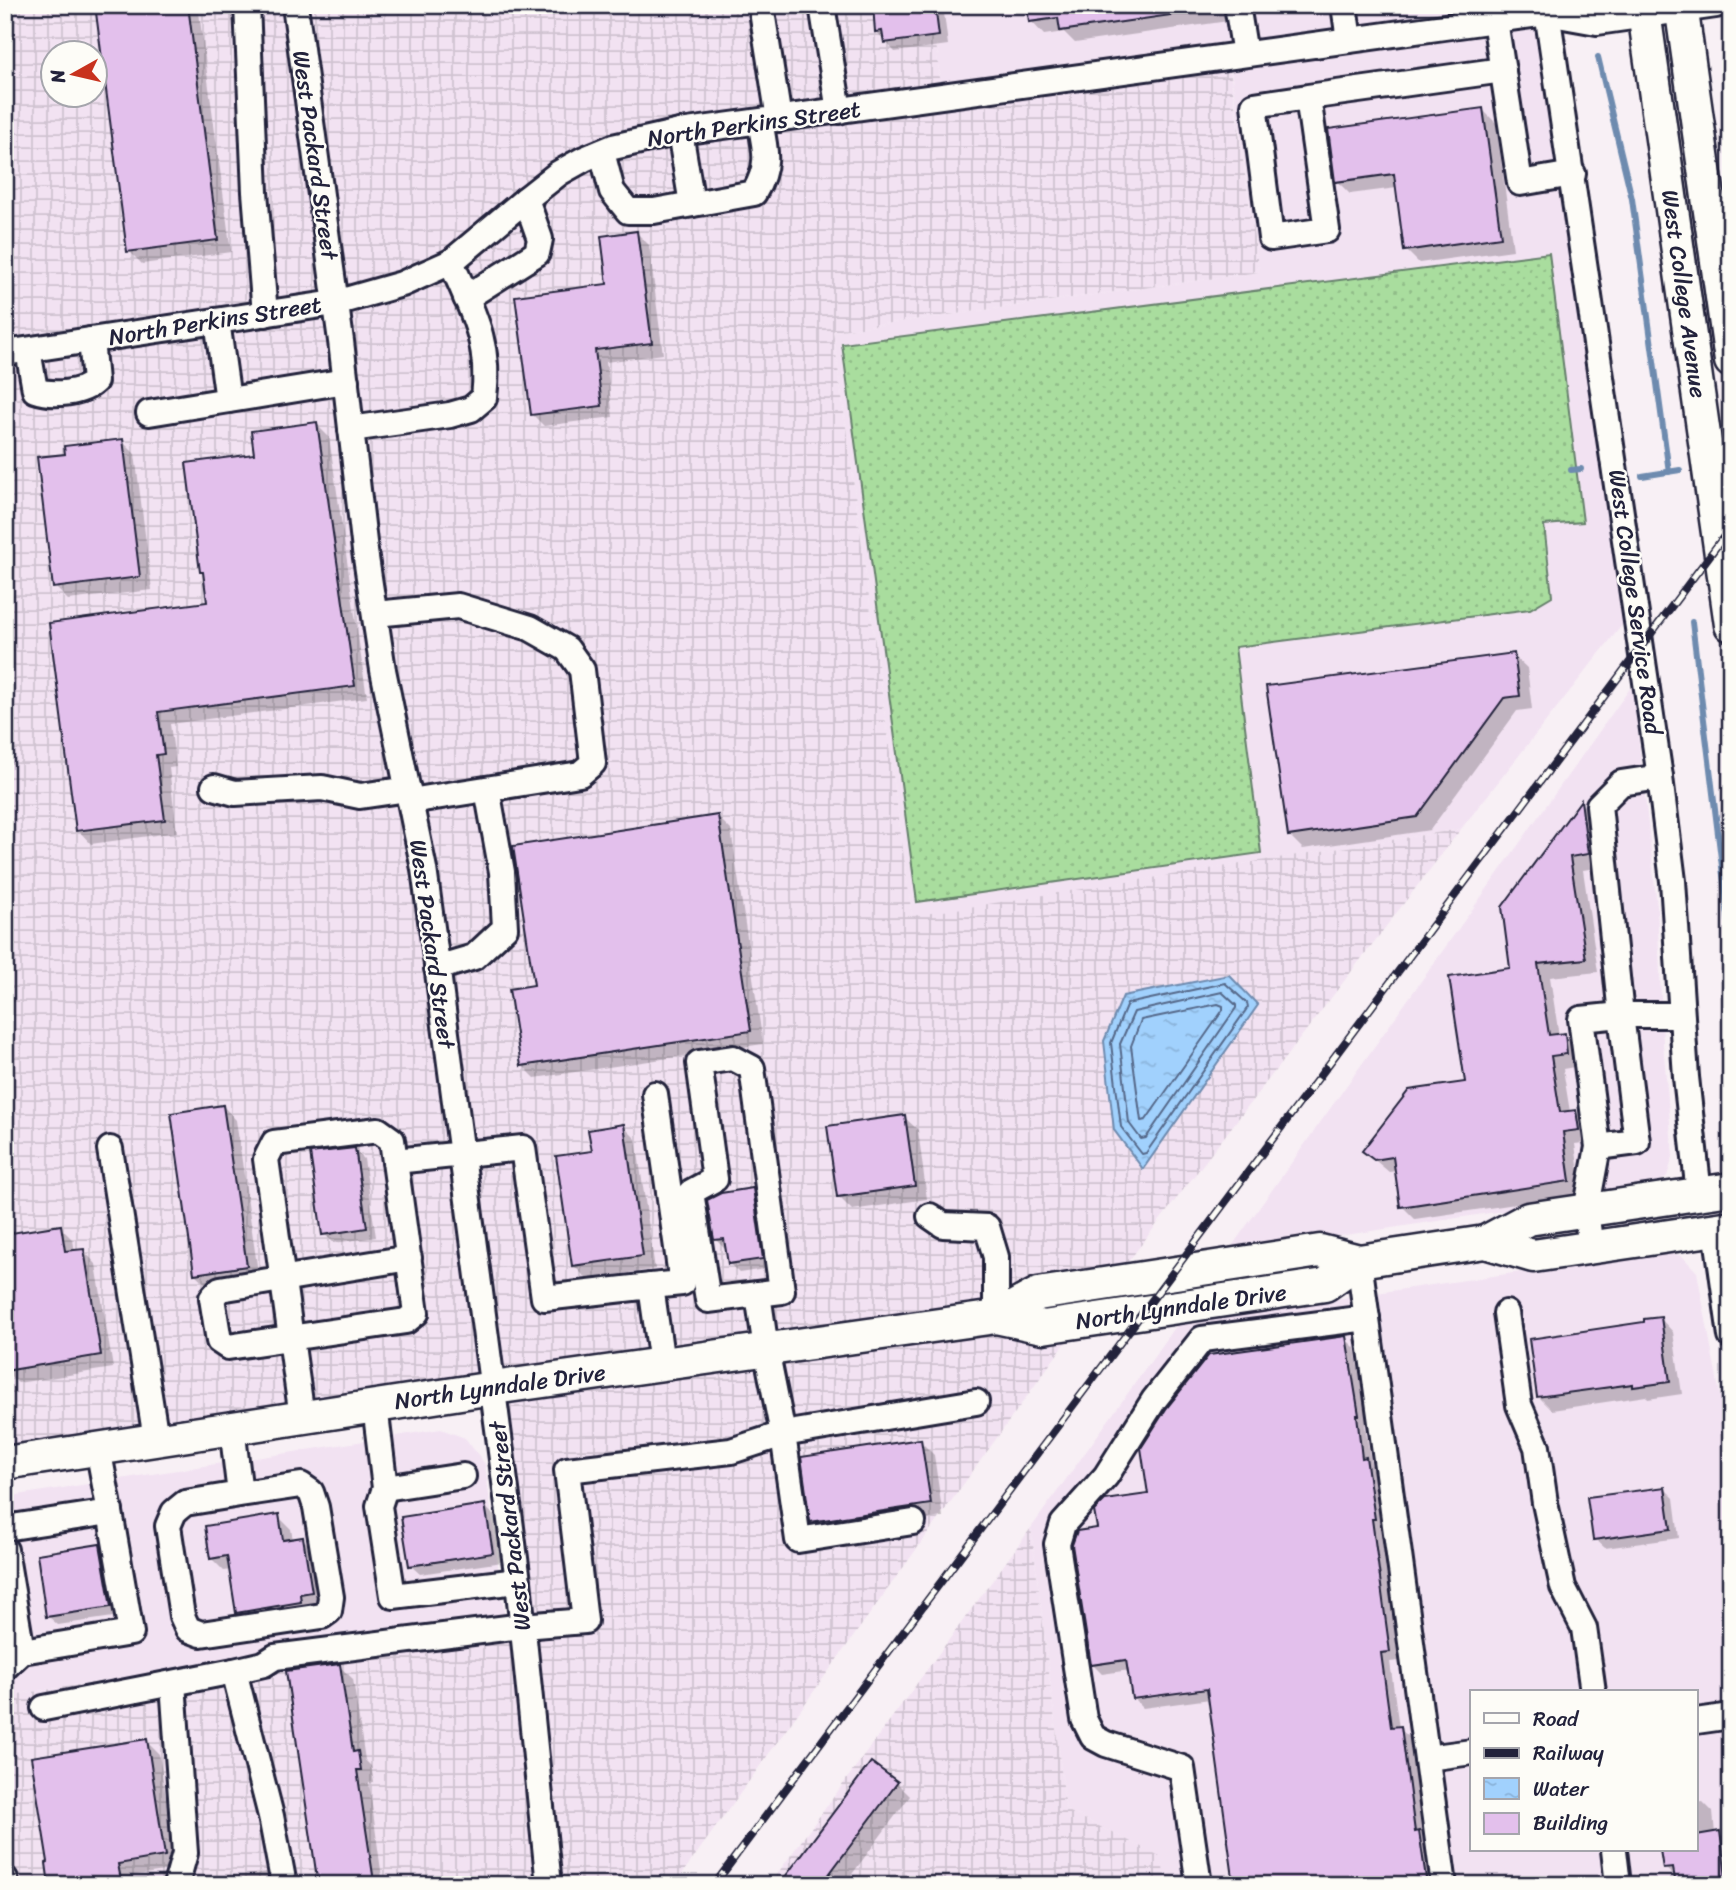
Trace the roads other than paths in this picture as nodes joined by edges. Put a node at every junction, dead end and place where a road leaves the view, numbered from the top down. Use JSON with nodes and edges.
{"nodes":[{"id":1,"x":247,"y":5,"type":"edge"},
{"id":2,"x":295,"y":5,"type":"edge"},
{"id":3,"x":761,"y":5,"type":"edge"},
{"id":4,"x":822,"y":5,"type":"edge"},
{"id":5,"x":1237,"y":5,"type":"edge"},
{"id":6,"x":1344,"y":5,"type":"edge"},
{"id":7,"x":1716,"y":5,"type":"edge"},
{"id":8,"x":1553,"y":8,"type":"edge"},
{"id":9,"x":1681,"y":8,"type":"edge"},
{"id":10,"x":1644,"y":10,"type":"edge"},
{"id":11,"x":1495,"y":20,"type":"junction"},
{"id":12,"x":1349,"y":40,"type":"junction"},
{"id":13,"x":1245,"y":54,"type":"junction"},
{"id":14,"x":1503,"y":69,"type":"junction"},
{"id":15,"x":1308,"y":97,"type":"junction"},
{"id":16,"x":839,"y":111,"type":"junction"},
{"id":17,"x":769,"y":120,"type":"junction"},
{"id":18,"x":680,"y":132,"type":"junction"},
{"id":19,"x":601,"y":152,"type":"junction"},
{"id":20,"x":1573,"y":174,"type":"junction"},
{"id":21,"x":526,"y":199,"type":"junction"},
{"id":22,"x":692,"y":204,"type":"junction"},
{"id":23,"x":451,"y":262,"type":"junction"},
{"id":24,"x":466,"y":298,"type":"junction"},
{"id":25,"x":335,"y":303,"type":"junction"},
{"id":26,"x":265,"y":314,"type":"junction"},
{"id":27,"x":217,"y":321,"type":"junction"},
{"id":28,"x":91,"y":340,"type":"junction"},
{"id":29,"x":17,"y":351,"type":"edge"},
{"id":30,"x":1731,"y":360,"type":"edge"},
{"id":31,"x":346,"y":381,"type":"junction"},
{"id":32,"x":228,"y":400,"type":"junction"},
{"id":33,"x":149,"y":412,"type":"dead end"},
{"id":34,"x":351,"y":429,"type":"junction"},
{"id":35,"x":375,"y":614,"type":"junction"},
{"id":36,"x":1731,"y":625,"type":"edge"},
{"id":37,"x":1660,"y":777,"type":"junction"},
{"id":38,"x":214,"y":787,"type":"dead end"},
{"id":39,"x":487,"y":789,"type":"junction"},
{"id":40,"x":409,"y":795,"type":"junction"},
{"id":41,"x":437,"y":968,"type":"junction"},
{"id":42,"x":1622,"y":1015,"type":"junction"},
{"id":43,"x":1681,"y":1015,"type":"junction"},
{"id":44,"x":655,"y":1094,"type":"dead end"},
{"id":45,"x":1598,"y":1147,"type":"junction"},
{"id":46,"x":110,"y":1149,"type":"dead end"},
{"id":47,"x":461,"y":1153,"type":"junction"},
{"id":48,"x":395,"y":1161,"type":"junction"},
{"id":49,"x":1731,"y":1189,"type":"edge"},
{"id":50,"x":1699,"y":1194,"type":"junction"},
{"id":51,"x":1586,"y":1210,"type":"junction"},
{"id":52,"x":930,"y":1216,"type":"dead end"},
{"id":53,"x":1724,"y":1228,"type":"edge"},
{"id":54,"x":1485,"y":1242,"type":"junction"},
{"id":55,"x":1591,"y":1248,"type":"junction"},
{"id":56,"x":409,"y":1258,"type":"junction"},
{"id":57,"x":1359,"y":1261,"type":"junction"},
{"id":58,"x":282,"y":1279,"type":"junction"},
{"id":59,"x":651,"y":1286,"type":"junction"},
{"id":60,"x":758,"y":1294,"type":"junction"},
{"id":61,"x":1506,"y":1313,"type":"dead end"},
{"id":62,"x":996,"y":1317,"type":"junction"},
{"id":63,"x":1367,"y":1318,"type":"junction"},
{"id":64,"x":1731,"y":1336,"type":"edge"},
{"id":65,"x":291,"y":1339,"type":"junction"},
{"id":66,"x":766,"y":1349,"type":"junction"},
{"id":67,"x":662,"y":1364,"type":"junction"},
{"id":68,"x":493,"y":1388,"type":"junction"},
{"id":69,"x":976,"y":1402,"type":"dead end"},
{"id":70,"x":375,"y":1406,"type":"junction"},
{"id":71,"x":302,"y":1417,"type":"junction"},
{"id":72,"x":232,"y":1427,"type":"junction"},
{"id":73,"x":783,"y":1434,"type":"junction"},
{"id":74,"x":156,"y":1439,"type":"junction"},
{"id":75,"x":98,"y":1448,"type":"junction"},
{"id":76,"x":5,"y":1463,"type":"edge"},
{"id":77,"x":463,"y":1476,"type":"dead end"},
{"id":78,"x":384,"y":1488,"type":"junction"},
{"id":79,"x":240,"y":1494,"type":"junction"},
{"id":80,"x":110,"y":1512,"type":"junction"},
{"id":81,"x":913,"y":1522,"type":"dead end"},
{"id":82,"x":5,"y":1528,"type":"edge"},
{"id":83,"x":5,"y":1550,"type":"edge"},
{"id":84,"x":518,"y":1581,"type":"junction"},
{"id":85,"x":522,"y":1626,"type":"junction"},
{"id":86,"x":14,"y":1659,"type":"edge"},
{"id":87,"x":234,"y":1671,"type":"junction"},
{"id":88,"x":173,"y":1682,"type":"junction"},
{"id":89,"x":1593,"y":1690,"type":"edge"},
{"id":90,"x":44,"y":1708,"type":"dead end"},
{"id":91,"x":1731,"y":1716,"type":"edge"},
{"id":92,"x":1698,"y":1721,"type":"edge"},
{"id":93,"x":1470,"y":1752,"type":"edge"},
{"id":94,"x":1427,"y":1758,"type":"junction"},
{"id":95,"x":1614,"y":1852,"type":"edge"},
{"id":96,"x":5,"y":1879,"type":"edge"},
{"id":97,"x":6,"y":1885,"type":"edge"},
{"id":98,"x":176,"y":1885,"type":"edge"},
{"id":99,"x":284,"y":1885,"type":"edge"},
{"id":100,"x":550,"y":1885,"type":"edge"},
{"id":101,"x":1199,"y":1885,"type":"edge"},
{"id":102,"x":1444,"y":1885,"type":"edge"},
{"id":103,"x":1618,"y":1885,"type":"edge"}],
"edges":[{"from":1,"to":26,"type":"street"},
{"from":2,"to":25,"type":"street","name":"West Packard Street"},
{"from":3,"to":17,"type":"street"},
{"from":4,"to":16,"type":"street"},
{"from":5,"to":13,"type":"street"},
{"from":6,"to":12,"type":"street"},
{"from":7,"to":9,"type":"street"},
{"from":8,"to":10,"type":"street"},
{"from":8,"to":11,"type":"street","name":"North Perkins Street"},
{"from":8,"to":20,"type":"street","name":"West College Service Road"},
{"from":9,"to":10,"type":"street"},
{"from":9,"to":30,"type":"main road","name":"West College Avenue"},
{"from":10,"to":36,"type":"main road","name":"West College Avenue"},
{"from":11,"to":12,"type":"street","name":"North Perkins Street"},
{"from":11,"to":14,"type":"street"},
{"from":12,"to":13,"type":"street","name":"North Perkins Street"},
{"from":13,"to":16,"type":"street","name":"North Perkins Street"},
{"from":14,"to":15,"type":"street"},
{"from":14,"to":20,"type":"street"},
{"from":15,"to":15,"type":"street"},
{"from":16,"to":17,"type":"street","name":"North Perkins Street"},
{"from":17,"to":18,"type":"street","name":"North Perkins Street"},
{"from":17,"to":22,"type":"street"},
{"from":18,"to":19,"type":"street","name":"North Perkins Street"},
{"from":18,"to":22,"type":"street"},
{"from":19,"to":21,"type":"street","name":"North Perkins Street"},
{"from":19,"to":22,"type":"street"},
{"from":20,"to":37,"type":"street","name":"West College Service Road"},
{"from":21,"to":23,"type":"street","name":"North Perkins Street"},
{"from":21,"to":24,"type":"street"},
{"from":23,"to":24,"type":"street"},
{"from":23,"to":25,"type":"street","name":"North Perkins Street"},
{"from":24,"to":34,"type":"street"},
{"from":25,"to":26,"type":"street","name":"North Perkins Street"},
{"from":25,"to":31,"type":"street","name":"West Packard Street"},
{"from":26,"to":27,"type":"street","name":"North Perkins Street"},
{"from":27,"to":28,"type":"street","name":"North Perkins Street"},
{"from":27,"to":32,"type":"street"},
{"from":28,"to":29,"type":"street","name":"North Perkins Street"},
{"from":28,"to":29,"type":"street"},
{"from":31,"to":32,"type":"street"},
{"from":31,"to":34,"type":"street","name":"West Packard Street"},
{"from":32,"to":33,"type":"street"},
{"from":34,"to":35,"type":"street","name":"West Packard Street"},
{"from":35,"to":39,"type":"street"},
{"from":35,"to":40,"type":"street","name":"West Packard Street"},
{"from":37,"to":42,"type":"street"},
{"from":37,"to":43,"type":"street","name":"West College Service Road"},
{"from":38,"to":40,"type":"street"},
{"from":39,"to":40,"type":"street"},
{"from":39,"to":41,"type":"street"},
{"from":40,"to":41,"type":"street","name":"West Packard Street"},
{"from":41,"to":47,"type":"street","name":"West Packard Street"},
{"from":42,"to":43,"type":"street"},
{"from":42,"to":45,"type":"street"},
{"from":42,"to":45,"type":"street"},
{"from":43,"to":50,"type":"street","name":"West College Service Road"},
{"from":44,"to":59,"type":"street"},
{"from":45,"to":51,"type":"street"},
{"from":46,"to":74,"type":"street"},
{"from":47,"to":48,"type":"street"},
{"from":47,"to":59,"type":"street"},
{"from":47,"to":68,"type":"street","name":"West Packard Street"},
{"from":48,"to":56,"type":"street"},
{"from":48,"to":58,"type":"street"},
{"from":49,"to":50,"type":"main road","name":"North Lynndale Drive"},
{"from":50,"to":51,"type":"main road","name":"North Lynndale Drive"},
{"from":51,"to":54,"type":"main road","name":"North Lynndale Drive"},
{"from":51,"to":55,"type":"street"},
{"from":52,"to":62,"type":"street"},
{"from":53,"to":55,"type":"main road","name":"North Lynndale Drive"},
{"from":53,"to":64,"type":"street"},
{"from":54,"to":55,"type":"main road","name":"North Lynndale Drive"},
{"from":54,"to":57,"type":"main road","name":"North Lynndale Drive"},
{"from":56,"to":58,"type":"street"},
{"from":56,"to":65,"type":"street"},
{"from":57,"to":62,"type":"main road","name":"North Lynndale Drive"},
{"from":57,"to":63,"type":"street"},
{"from":58,"to":65,"type":"street"},
{"from":58,"to":65,"type":"street"},
{"from":59,"to":67,"type":"street"},
{"from":60,"to":60,"type":"street"},
{"from":60,"to":66,"type":"street"},
{"from":61,"to":89,"type":"street"},
{"from":62,"to":66,"type":"main road","name":"North Lynndale Drive"},
{"from":63,"to":94,"type":"street"},
{"from":63,"to":101,"type":"street"},
{"from":65,"to":71,"type":"street"},
{"from":66,"to":67,"type":"main road","name":"North Lynndale Drive"},
{"from":66,"to":73,"type":"street"},
{"from":67,"to":68,"type":"main road","name":"North Lynndale Drive"},
{"from":68,"to":70,"type":"main road","name":"North Lynndale Drive"},
{"from":68,"to":84,"type":"street","name":"West Packard Street"},
{"from":69,"to":73,"type":"street"},
{"from":70,"to":71,"type":"main road","name":"North Lynndale Drive"},
{"from":70,"to":78,"type":"street"},
{"from":71,"to":72,"type":"main road","name":"North Lynndale Drive"},
{"from":72,"to":74,"type":"main road","name":"North Lynndale Drive"},
{"from":72,"to":79,"type":"street"},
{"from":73,"to":81,"type":"street"},
{"from":73,"to":85,"type":"street"},
{"from":74,"to":75,"type":"main road","name":"North Lynndale Drive"},
{"from":75,"to":76,"type":"main road","name":"North Lynndale Drive"},
{"from":75,"to":80,"type":"street"},
{"from":77,"to":78,"type":"street"},
{"from":78,"to":84,"type":"street"},
{"from":79,"to":79,"type":"street"},
{"from":80,"to":82,"type":"street"},
{"from":80,"to":86,"type":"street"},
{"from":83,"to":86,"type":"street"},
{"from":84,"to":85,"type":"street","name":"West Packard Street"},
{"from":85,"to":87,"type":"street"},
{"from":85,"to":100,"type":"street","name":"West Packard Street"},
{"from":87,"to":88,"type":"street"},
{"from":87,"to":99,"type":"street"},
{"from":88,"to":90,"type":"street"},
{"from":88,"to":98,"type":"street"},
{"from":91,"to":92,"type":"street"},
{"from":93,"to":94,"type":"street"},
{"from":94,"to":102,"type":"street"},
{"from":95,"to":103,"type":"street"},
{"from":96,"to":97,"type":"street"}]}
